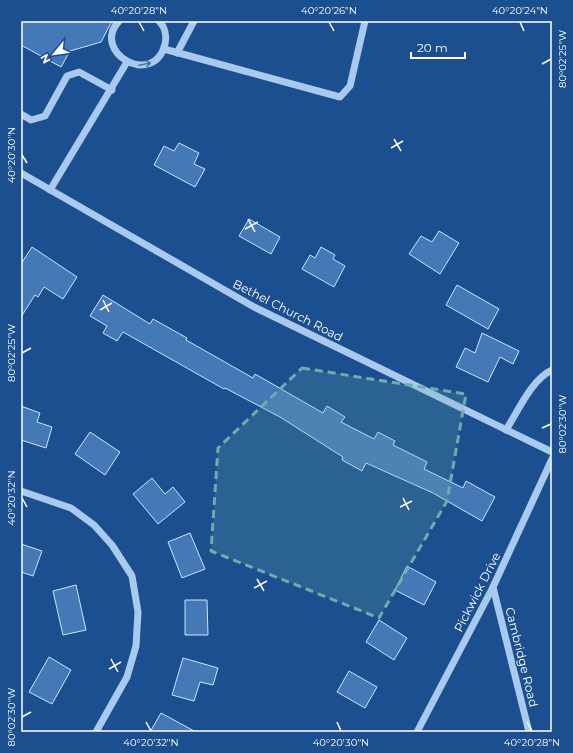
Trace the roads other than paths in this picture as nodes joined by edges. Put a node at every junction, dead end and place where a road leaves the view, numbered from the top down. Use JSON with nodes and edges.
{"nodes":[{"id":1,"x":119,"y":21,"type":"edge"},
{"id":2,"x":159,"y":21,"type":"edge"},
{"id":3,"x":194,"y":21,"type":"edge"},
{"id":4,"x":365,"y":21,"type":"edge"},
{"id":5,"x":164,"y":49,"type":"junction"},
{"id":6,"x":177,"y":52,"type":"junction"},
{"id":7,"x":127,"y":62,"type":"junction"},
{"id":8,"x":112,"y":90,"type":"junction"},
{"id":9,"x":21,"y":114,"type":"edge"},
{"id":10,"x":21,"y":173,"type":"edge"},
{"id":11,"x":50,"y":190,"type":"junction"},
{"id":12,"x":552,"y":370,"type":"edge"},
{"id":13,"x":506,"y":430,"type":"junction"},
{"id":14,"x":552,"y":452,"type":"edge"},
{"id":15,"x":552,"y":459,"type":"edge"},
{"id":16,"x":21,"y":491,"type":"edge"},
{"id":17,"x":494,"y":588,"type":"junction"},
{"id":18,"x":96,"y":732,"type":"edge"},
{"id":19,"x":417,"y":732,"type":"edge"},
{"id":20,"x":529,"y":732,"type":"edge"}],
"edges":[{"from":1,"to":7,"type":"street"},
{"from":2,"to":5,"type":"street"},
{"from":3,"to":6,"type":"street"},
{"from":4,"to":6,"type":"street"},
{"from":5,"to":6,"type":"street"},
{"from":7,"to":5,"type":"street","one_way":true},
{"from":7,"to":8,"type":"street"},
{"from":8,"to":9,"type":"street"},
{"from":8,"to":11,"type":"street"},
{"from":10,"to":11,"type":"street","name":"Bethel Church Road"},
{"from":11,"to":13,"type":"street","name":"Bethel Church Road"},
{"from":12,"to":13,"type":"street"},
{"from":13,"to":14,"type":"street","name":"Bethel Church Road"},
{"from":15,"to":17,"type":"street","name":"Pickwick Drive"},
{"from":16,"to":18,"type":"street"},
{"from":17,"to":19,"type":"street","name":"Pickwick Drive"},
{"from":17,"to":20,"type":"street","name":"Cambridge Road"}]}
